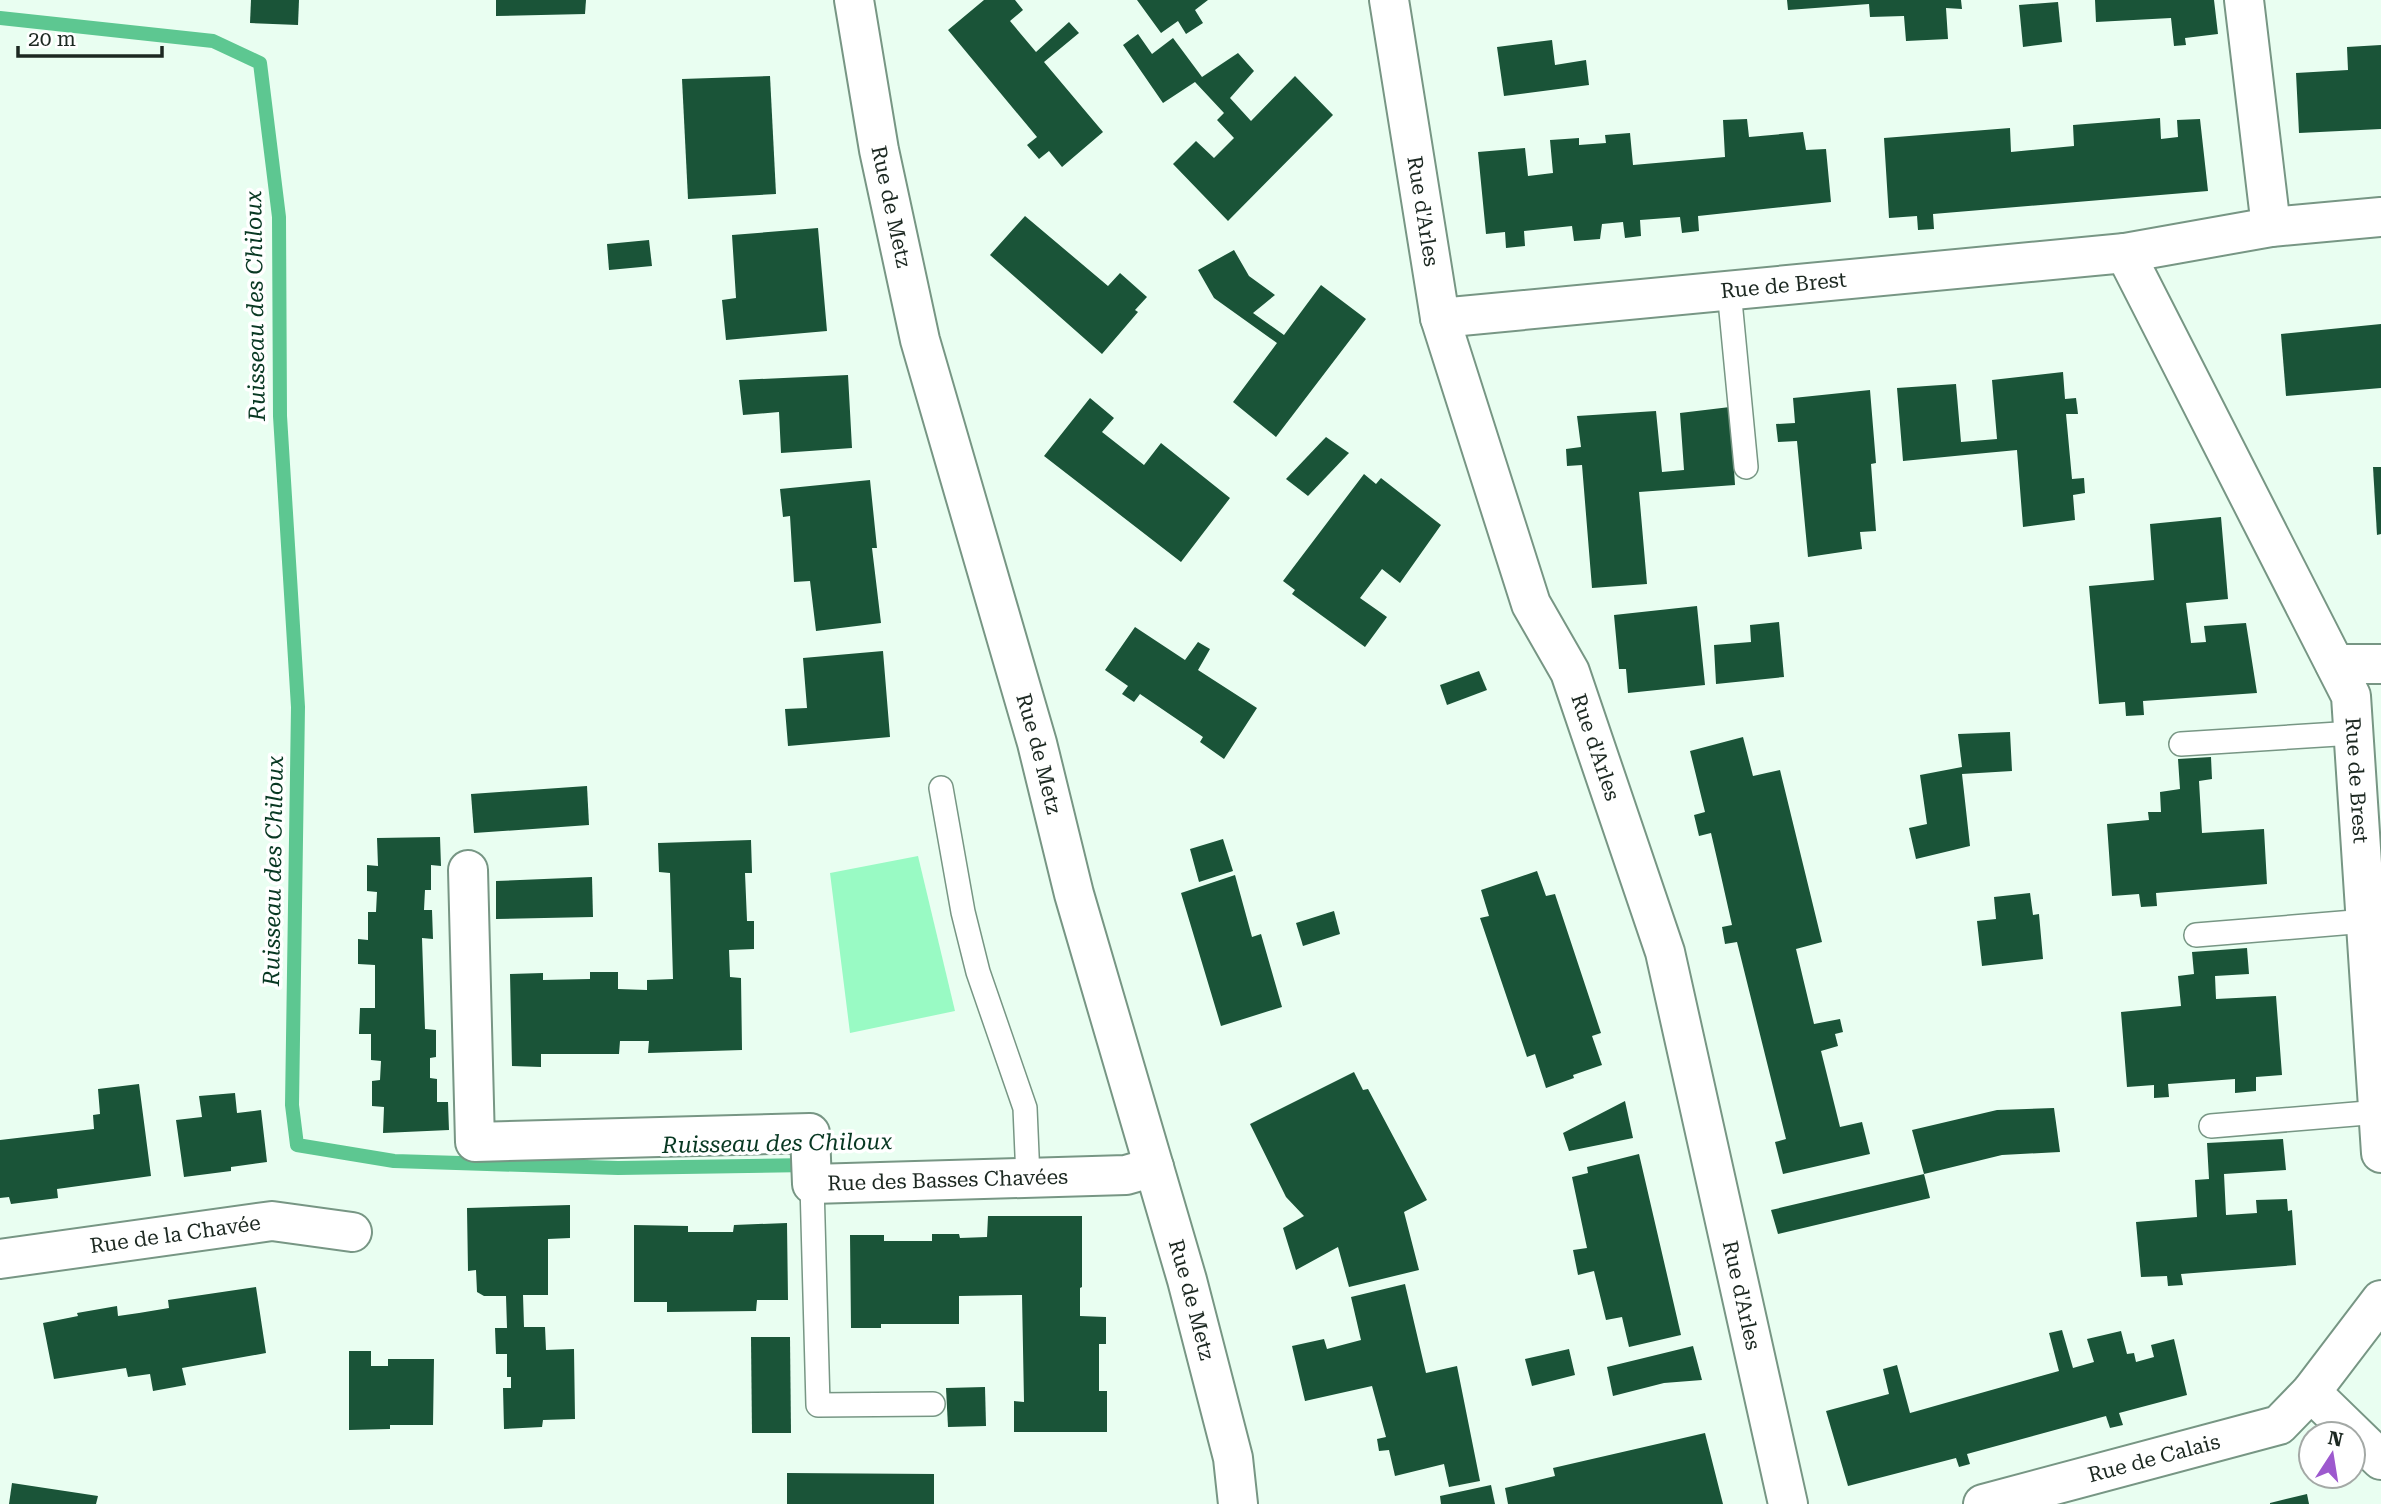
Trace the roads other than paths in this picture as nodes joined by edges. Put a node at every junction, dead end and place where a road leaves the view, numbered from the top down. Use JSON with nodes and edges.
{"nodes":[{"id":1,"x":854,"y":0,"type":"edge"},
{"id":2,"x":1389,"y":0,"type":"edge"},
{"id":3,"x":2244,"y":0,"type":"edge"},
{"id":4,"x":2381,"y":217,"type":"edge"},
{"id":5,"x":2271,"y":227,"type":"junction"},
{"id":6,"x":2125,"y":253,"type":"junction"},
{"id":7,"x":1729,"y":290,"type":"junction"},
{"id":8,"x":1440,"y":318,"type":"junction"},
{"id":9,"x":1746,"y":467,"type":"dead end"},
{"id":10,"x":2336,"y":664,"type":"junction"},
{"id":11,"x":2381,"y":664,"type":"edge"},
{"id":12,"x":2354,"y":733,"type":"junction"},
{"id":13,"x":2181,"y":744,"type":"dead end"},
{"id":14,"x":940,"y":788,"type":"dead end"},
{"id":15,"x":468,"y":870,"type":"dead end"},
{"id":16,"x":2366,"y":921,"type":"junction"},
{"id":17,"x":2196,"y":935,"type":"dead end"},
{"id":18,"x":2379,"y":1112,"type":"junction"},
{"id":19,"x":2211,"y":1126,"type":"dead end"},
{"id":20,"x":2381,"y":1153,"type":"edge"},
{"id":21,"x":1154,"y":1167,"type":"junction"},
{"id":22,"x":1028,"y":1178,"type":"junction"},
{"id":23,"x":812,"y":1184,"type":"junction"},
{"id":24,"x":352,"y":1232,"type":"dead end"},
{"id":25,"x":0,"y":1259,"type":"edge"},
{"id":26,"x":2381,"y":1300,"type":"edge"},
{"id":27,"x":2311,"y":1391,"type":"junction"},
{"id":28,"x":933,"y":1404,"type":"dead end"},
{"id":29,"x":2381,"y":1460,"type":"edge"},
{"id":30,"x":1238,"y":1504,"type":"edge"},
{"id":31,"x":1788,"y":1504,"type":"edge"},
{"id":32,"x":1983,"y":1504,"type":"edge"}],
"edges":[{"from":1,"to":21,"type":"street","name":"Rue de Metz"},
{"from":2,"to":8,"type":"street","name":"Rue d'Arles"},
{"from":3,"to":5,"type":"street"},
{"from":4,"to":5,"type":"street","name":"Rue de Brest"},
{"from":5,"to":6,"type":"street","name":"Rue de Brest"},
{"from":6,"to":7,"type":"street","name":"Rue de Brest"},
{"from":6,"to":10,"type":"street","name":"Rue de Brest"},
{"from":7,"to":8,"type":"street","name":"Rue de Brest"},
{"from":7,"to":9,"type":"lane"},
{"from":8,"to":31,"type":"street","name":"Rue d'Arles"},
{"from":10,"to":11,"type":"street"},
{"from":10,"to":12,"type":"street","name":"Rue de Brest"},
{"from":12,"to":13,"type":"lane"},
{"from":12,"to":16,"type":"street","name":"Rue de Brest"},
{"from":14,"to":22,"type":"lane"},
{"from":15,"to":23,"type":"street","name":"Rue des Basses Chavées"},
{"from":16,"to":17,"type":"lane"},
{"from":16,"to":18,"type":"street","name":"Rue de Brest"},
{"from":18,"to":19,"type":"lane"},
{"from":18,"to":20,"type":"street","name":"Rue de Brest"},
{"from":21,"to":22,"type":"street","name":"Rue des Basses Chavées"},
{"from":21,"to":30,"type":"street","name":"Rue de Metz"},
{"from":22,"to":23,"type":"street","name":"Rue des Basses Chavées"},
{"from":23,"to":28,"type":"lane"},
{"from":24,"to":25,"type":"street","name":"Rue de la Chavée"},
{"from":26,"to":27,"type":"street"},
{"from":27,"to":29,"type":"street"},
{"from":27,"to":32,"type":"street","name":"Rue de Calais"}]}
